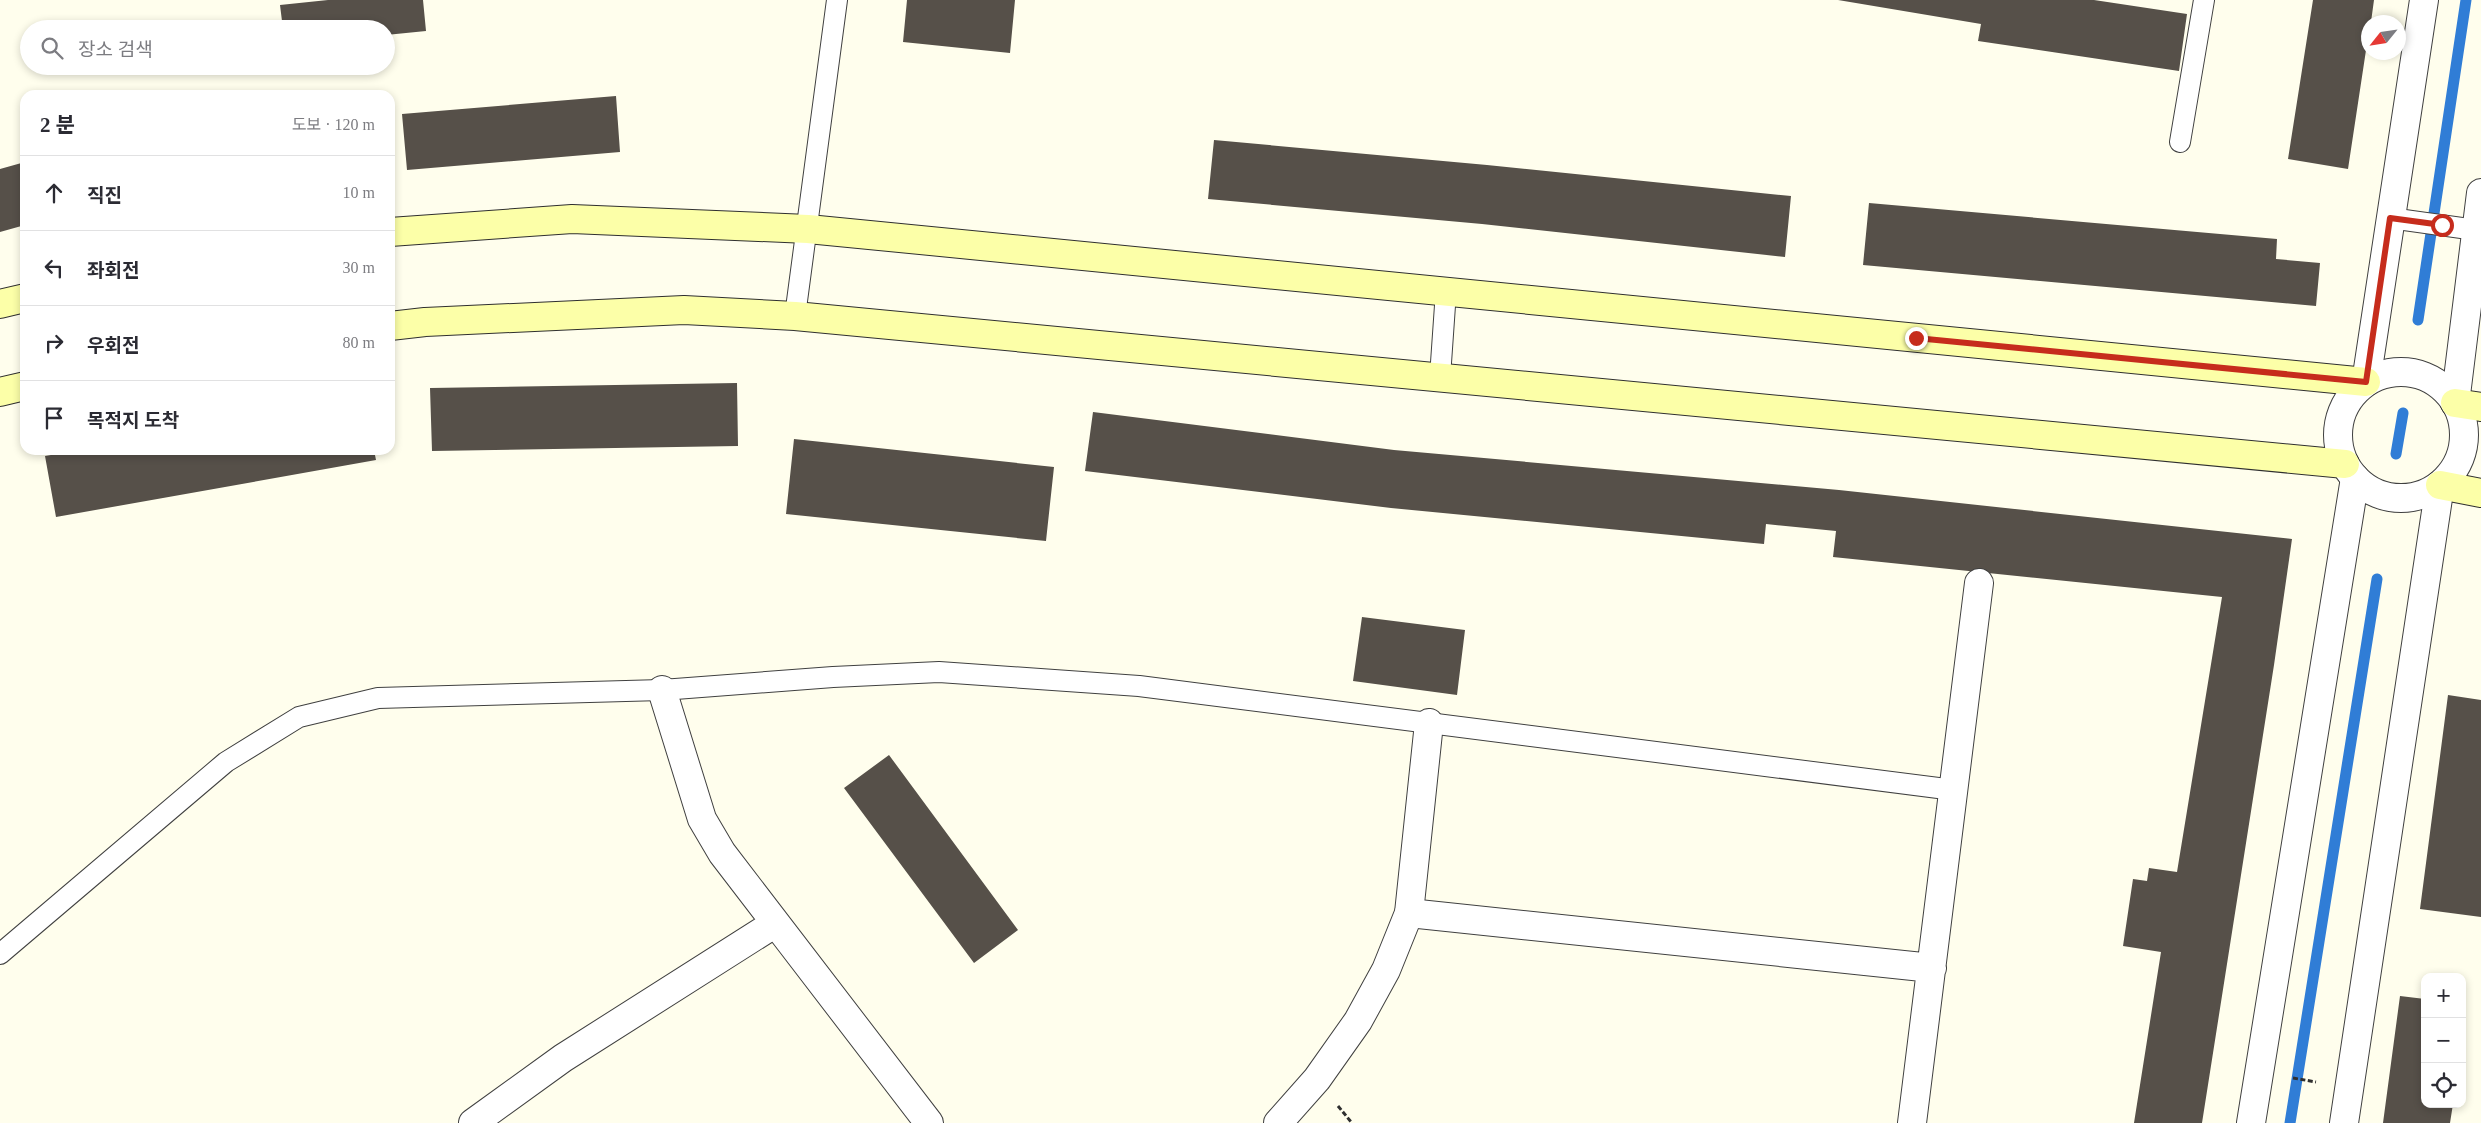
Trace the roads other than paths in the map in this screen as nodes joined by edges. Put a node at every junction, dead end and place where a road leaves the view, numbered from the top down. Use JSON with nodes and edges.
{"nodes":[{"id":1,"x":837,"y":0,"type":"edge"},
{"id":2,"x":2204,"y":0,"type":"edge"},
{"id":3,"x":2424,"y":0,"type":"edge"},
{"id":4,"x":2180,"y":142,"type":"dead end"},
{"id":5,"x":2481,"y":193,"type":"edge"},
{"id":6,"x":2390,"y":218,"type":"junction"},
{"id":7,"x":808,"y":229,"type":"junction"},
{"id":8,"x":2476,"y":230,"type":"junction"},
{"id":9,"x":395,"y":232,"type":"edge"},
{"id":10,"x":1446,"y":291,"type":"junction"},
{"id":11,"x":20,"y":299,"type":"edge"},
{"id":12,"x":0,"y":304,"type":"edge"},
{"id":13,"x":795,"y":316,"type":"junction"},
{"id":14,"x":395,"y":325,"type":"edge"},
{"id":15,"x":1440,"y":377,"type":"junction"},
{"id":16,"x":2366,"y":382,"type":"junction"},
{"id":17,"x":20,"y":387,"type":"edge"},
{"id":18,"x":0,"y":392,"type":"edge"},
{"id":19,"x":2468,"y":405,"type":"edge"},
{"id":20,"x":2350,"y":471,"type":"junction"},
{"id":21,"x":2440,"y":485,"type":"junction"},
{"id":22,"x":2481,"y":493,"type":"edge"},
{"id":23,"x":1979,"y":582,"type":"dead end"},
{"id":24,"x":662,"y":690,"type":"junction"},
{"id":25,"x":1429,"y":723,"type":"junction"},
{"id":26,"x":1954,"y":790,"type":"junction"},
{"id":27,"x":1409,"y":913,"type":"junction"},
{"id":28,"x":774,"y":924,"type":"junction"},
{"id":29,"x":0,"y":954,"type":"edge"},
{"id":30,"x":1932,"y":968,"type":"junction"},
{"id":31,"x":473,"y":1123,"type":"edge"},
{"id":32,"x":929,"y":1123,"type":"edge"},
{"id":33,"x":1278,"y":1123,"type":"edge"},
{"id":34,"x":1912,"y":1123,"type":"edge"},
{"id":35,"x":2251,"y":1123,"type":"edge"},
{"id":36,"x":2344,"y":1123,"type":"edge"}],
"edges":[{"from":1,"to":7,"type":"lane"},
{"from":2,"to":4,"type":"lane"},
{"from":3,"to":6,"type":"street"},
{"from":5,"to":8,"type":"street"},
{"from":6,"to":8,"type":"lane"},
{"from":6,"to":16,"type":"street"},
{"from":7,"to":9,"type":"main road"},
{"from":7,"to":10,"type":"main road"},
{"from":7,"to":13,"type":"lane"},
{"from":8,"to":19,"type":"street"},
{"from":10,"to":15,"type":"lane"},
{"from":10,"to":16,"type":"main road"},
{"from":11,"to":12,"type":"main road"},
{"from":13,"to":14,"type":"main road"},
{"from":13,"to":15,"type":"main road"},
{"from":15,"to":20,"type":"main road"},
{"from":16,"to":19,"type":"street"},
{"from":16,"to":20,"type":"street"},
{"from":17,"to":18,"type":"main road"},
{"from":19,"to":21,"type":"street"},
{"from":20,"to":21,"type":"street"},
{"from":20,"to":35,"type":"street"},
{"from":21,"to":22,"type":"main road"},
{"from":21,"to":36,"type":"street"},
{"from":23,"to":26,"type":"street"},
{"from":24,"to":25,"type":"lane"},
{"from":24,"to":28,"type":"street"},
{"from":24,"to":29,"type":"lane"},
{"from":25,"to":26,"type":"lane"},
{"from":25,"to":27,"type":"street"},
{"from":26,"to":30,"type":"street"},
{"from":27,"to":30,"type":"street"},
{"from":27,"to":33,"type":"street"},
{"from":28,"to":31,"type":"street"},
{"from":28,"to":32,"type":"street"},
{"from":30,"to":34,"type":"street"}]}
